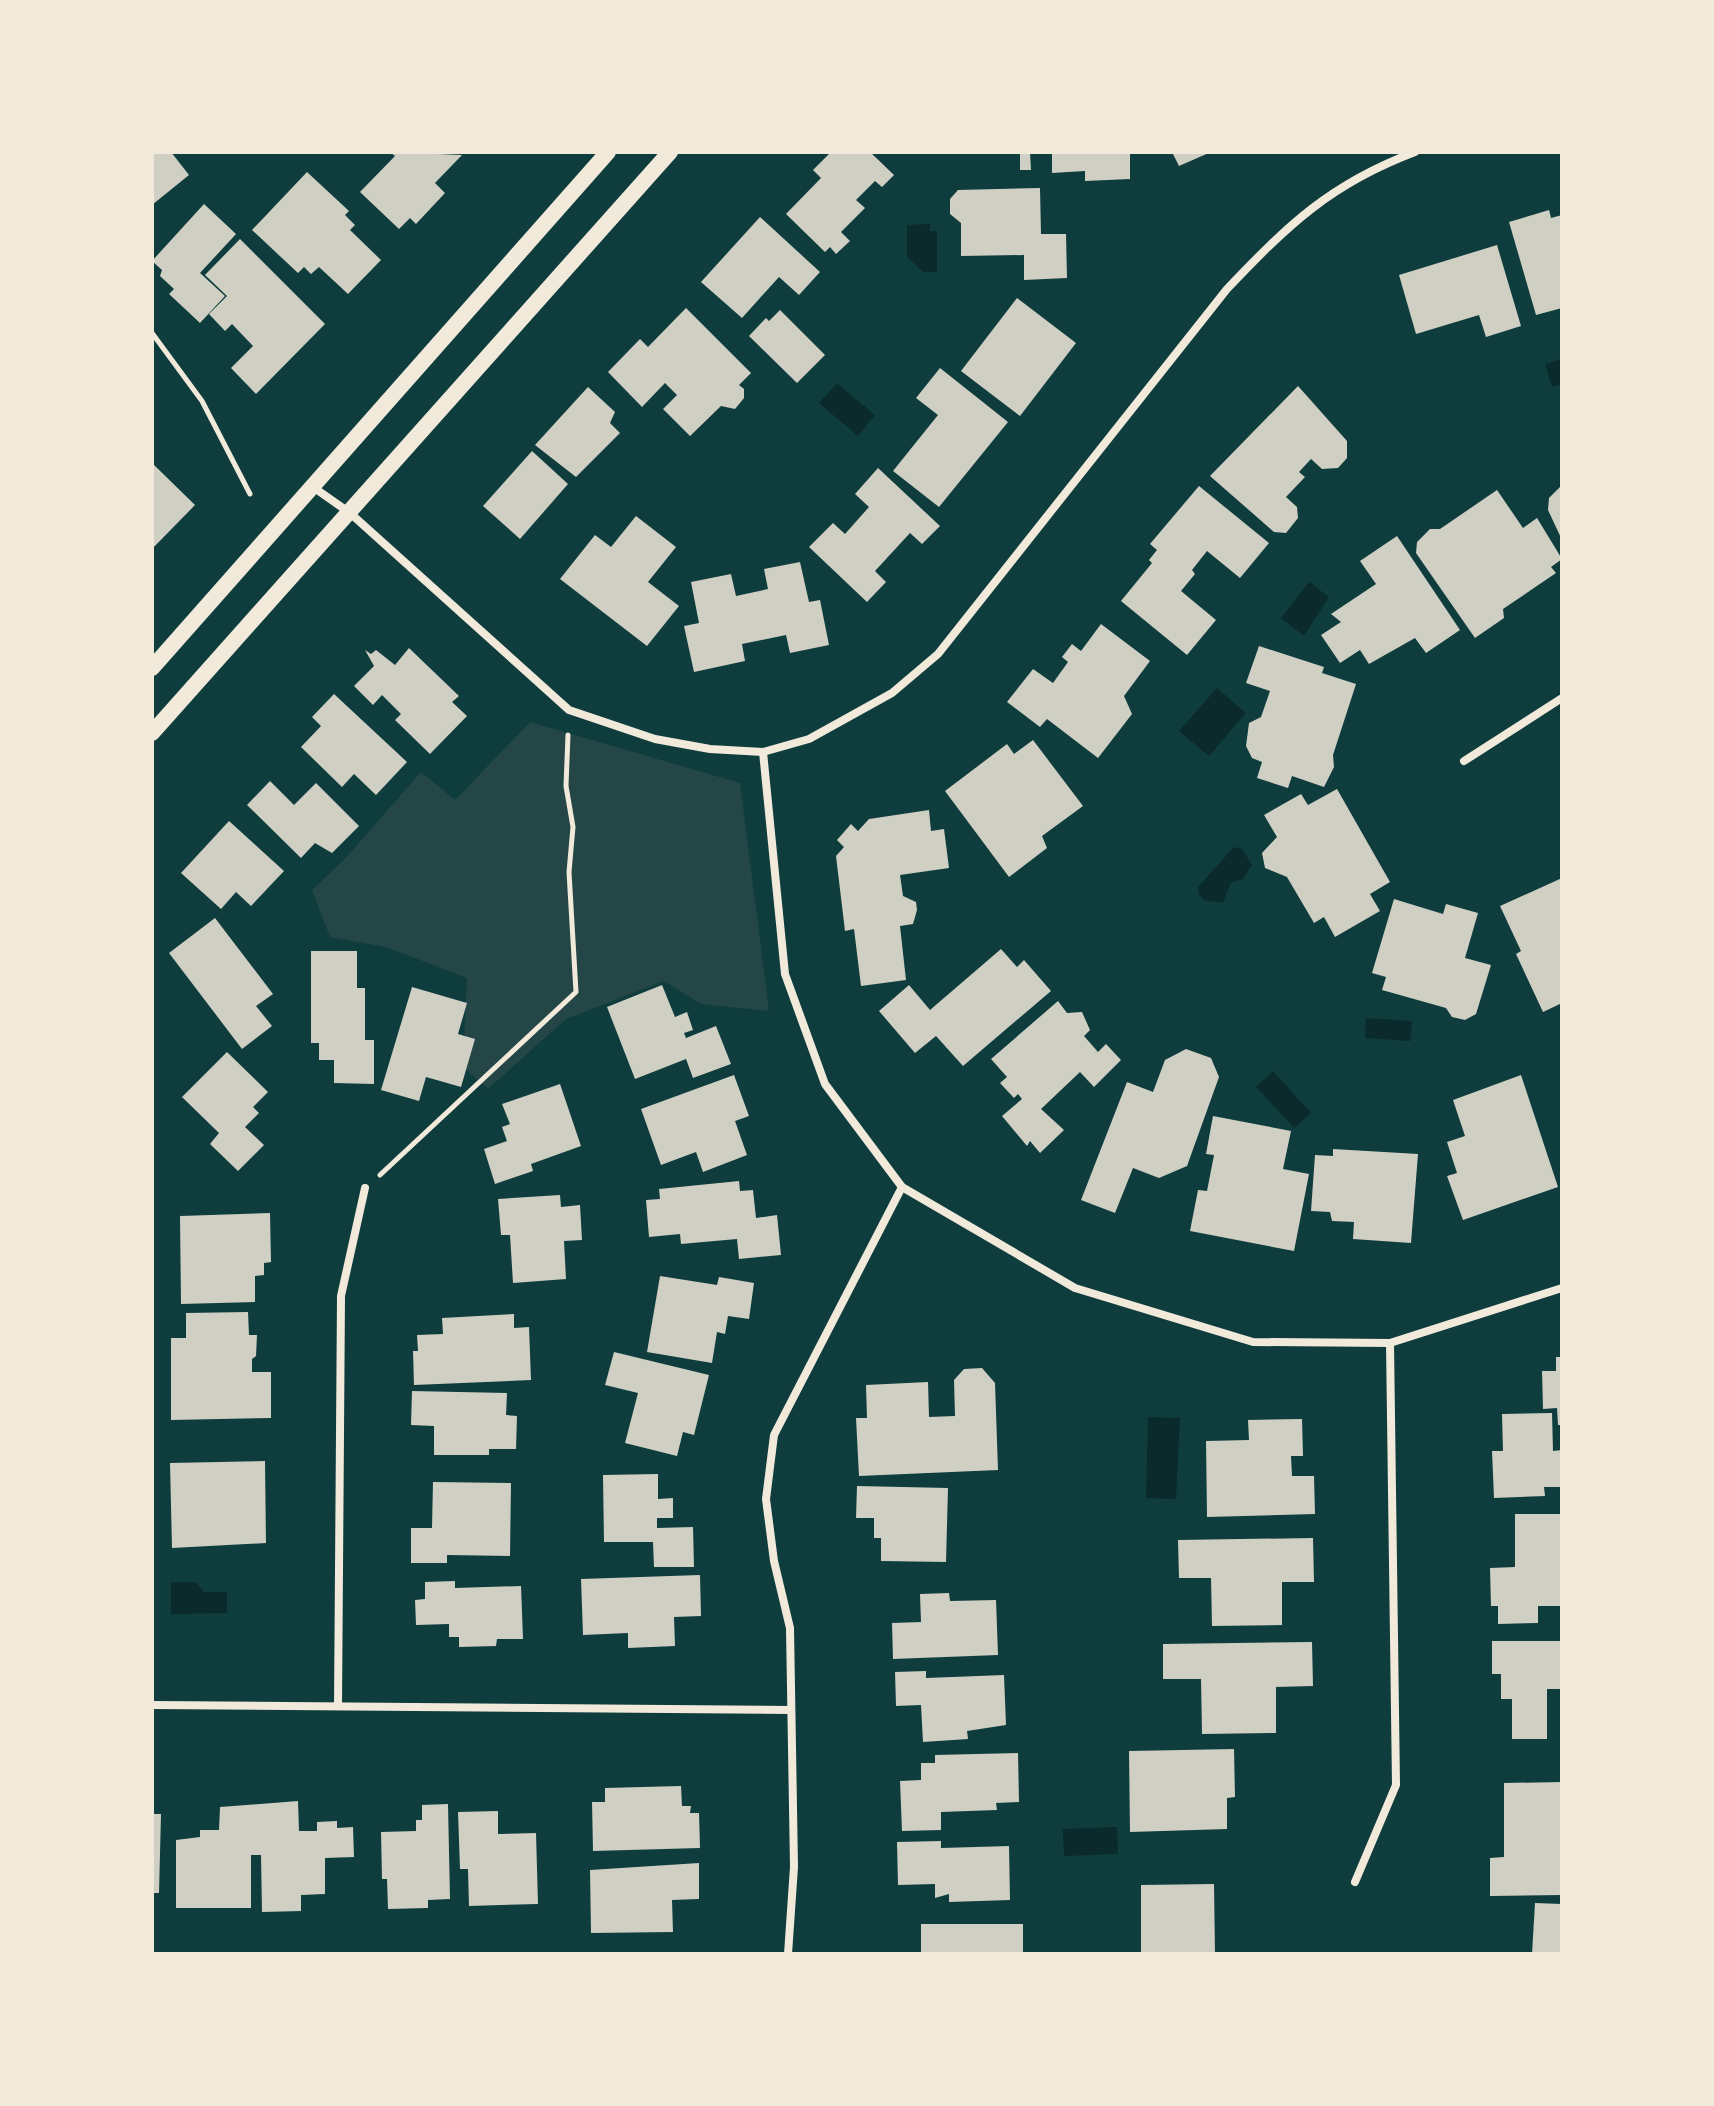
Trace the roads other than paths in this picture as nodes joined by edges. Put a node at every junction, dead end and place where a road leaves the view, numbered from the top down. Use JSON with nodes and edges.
{"nodes":[{"id":1,"x":608,"y":152,"type":"edge"},
{"id":2,"x":670,"y":152,"type":"edge"},
{"id":3,"x":1415,"y":152,"type":"edge"},
{"id":4,"x":313,"y":487,"type":"junction"},
{"id":5,"x":350,"y":513,"type":"junction"},
{"id":6,"x":152,"y":668,"type":"edge"},
{"id":7,"x":1562,"y":698,"type":"edge"},
{"id":8,"x":152,"y":733,"type":"edge"},
{"id":9,"x":763,"y":752,"type":"junction"},
{"id":10,"x":1464,"y":761,"type":"dead end"},
{"id":11,"x":902,"y":1187,"type":"junction"},
{"id":12,"x":365,"y":1188,"type":"road end"},
{"id":13,"x":1562,"y":1288,"type":"edge"},
{"id":14,"x":1390,"y":1343,"type":"junction"},
{"id":15,"x":152,"y":1705,"type":"edge"},
{"id":16,"x":338,"y":1706,"type":"junction"},
{"id":17,"x":791,"y":1710,"type":"junction"},
{"id":18,"x":1355,"y":1882,"type":"dead end"},
{"id":19,"x":788,"y":1954,"type":"edge"}],
"edges":[{"from":1,"to":4,"type":"main road"},
{"from":2,"to":5,"type":"main road"},
{"from":3,"to":9,"type":"street"},
{"from":4,"to":5,"type":"street"},
{"from":4,"to":6,"type":"main road"},
{"from":5,"to":8,"type":"main road"},
{"from":5,"to":9,"type":"street"},
{"from":7,"to":10,"type":"street"},
{"from":9,"to":11,"type":"street"},
{"from":11,"to":14,"type":"street"},
{"from":11,"to":17,"type":"street"},
{"from":12,"to":16,"type":"street"},
{"from":13,"to":14,"type":"street"},
{"from":14,"to":18,"type":"street"},
{"from":15,"to":16,"type":"street"},
{"from":16,"to":17,"type":"street"},
{"from":17,"to":19,"type":"street"}]}
